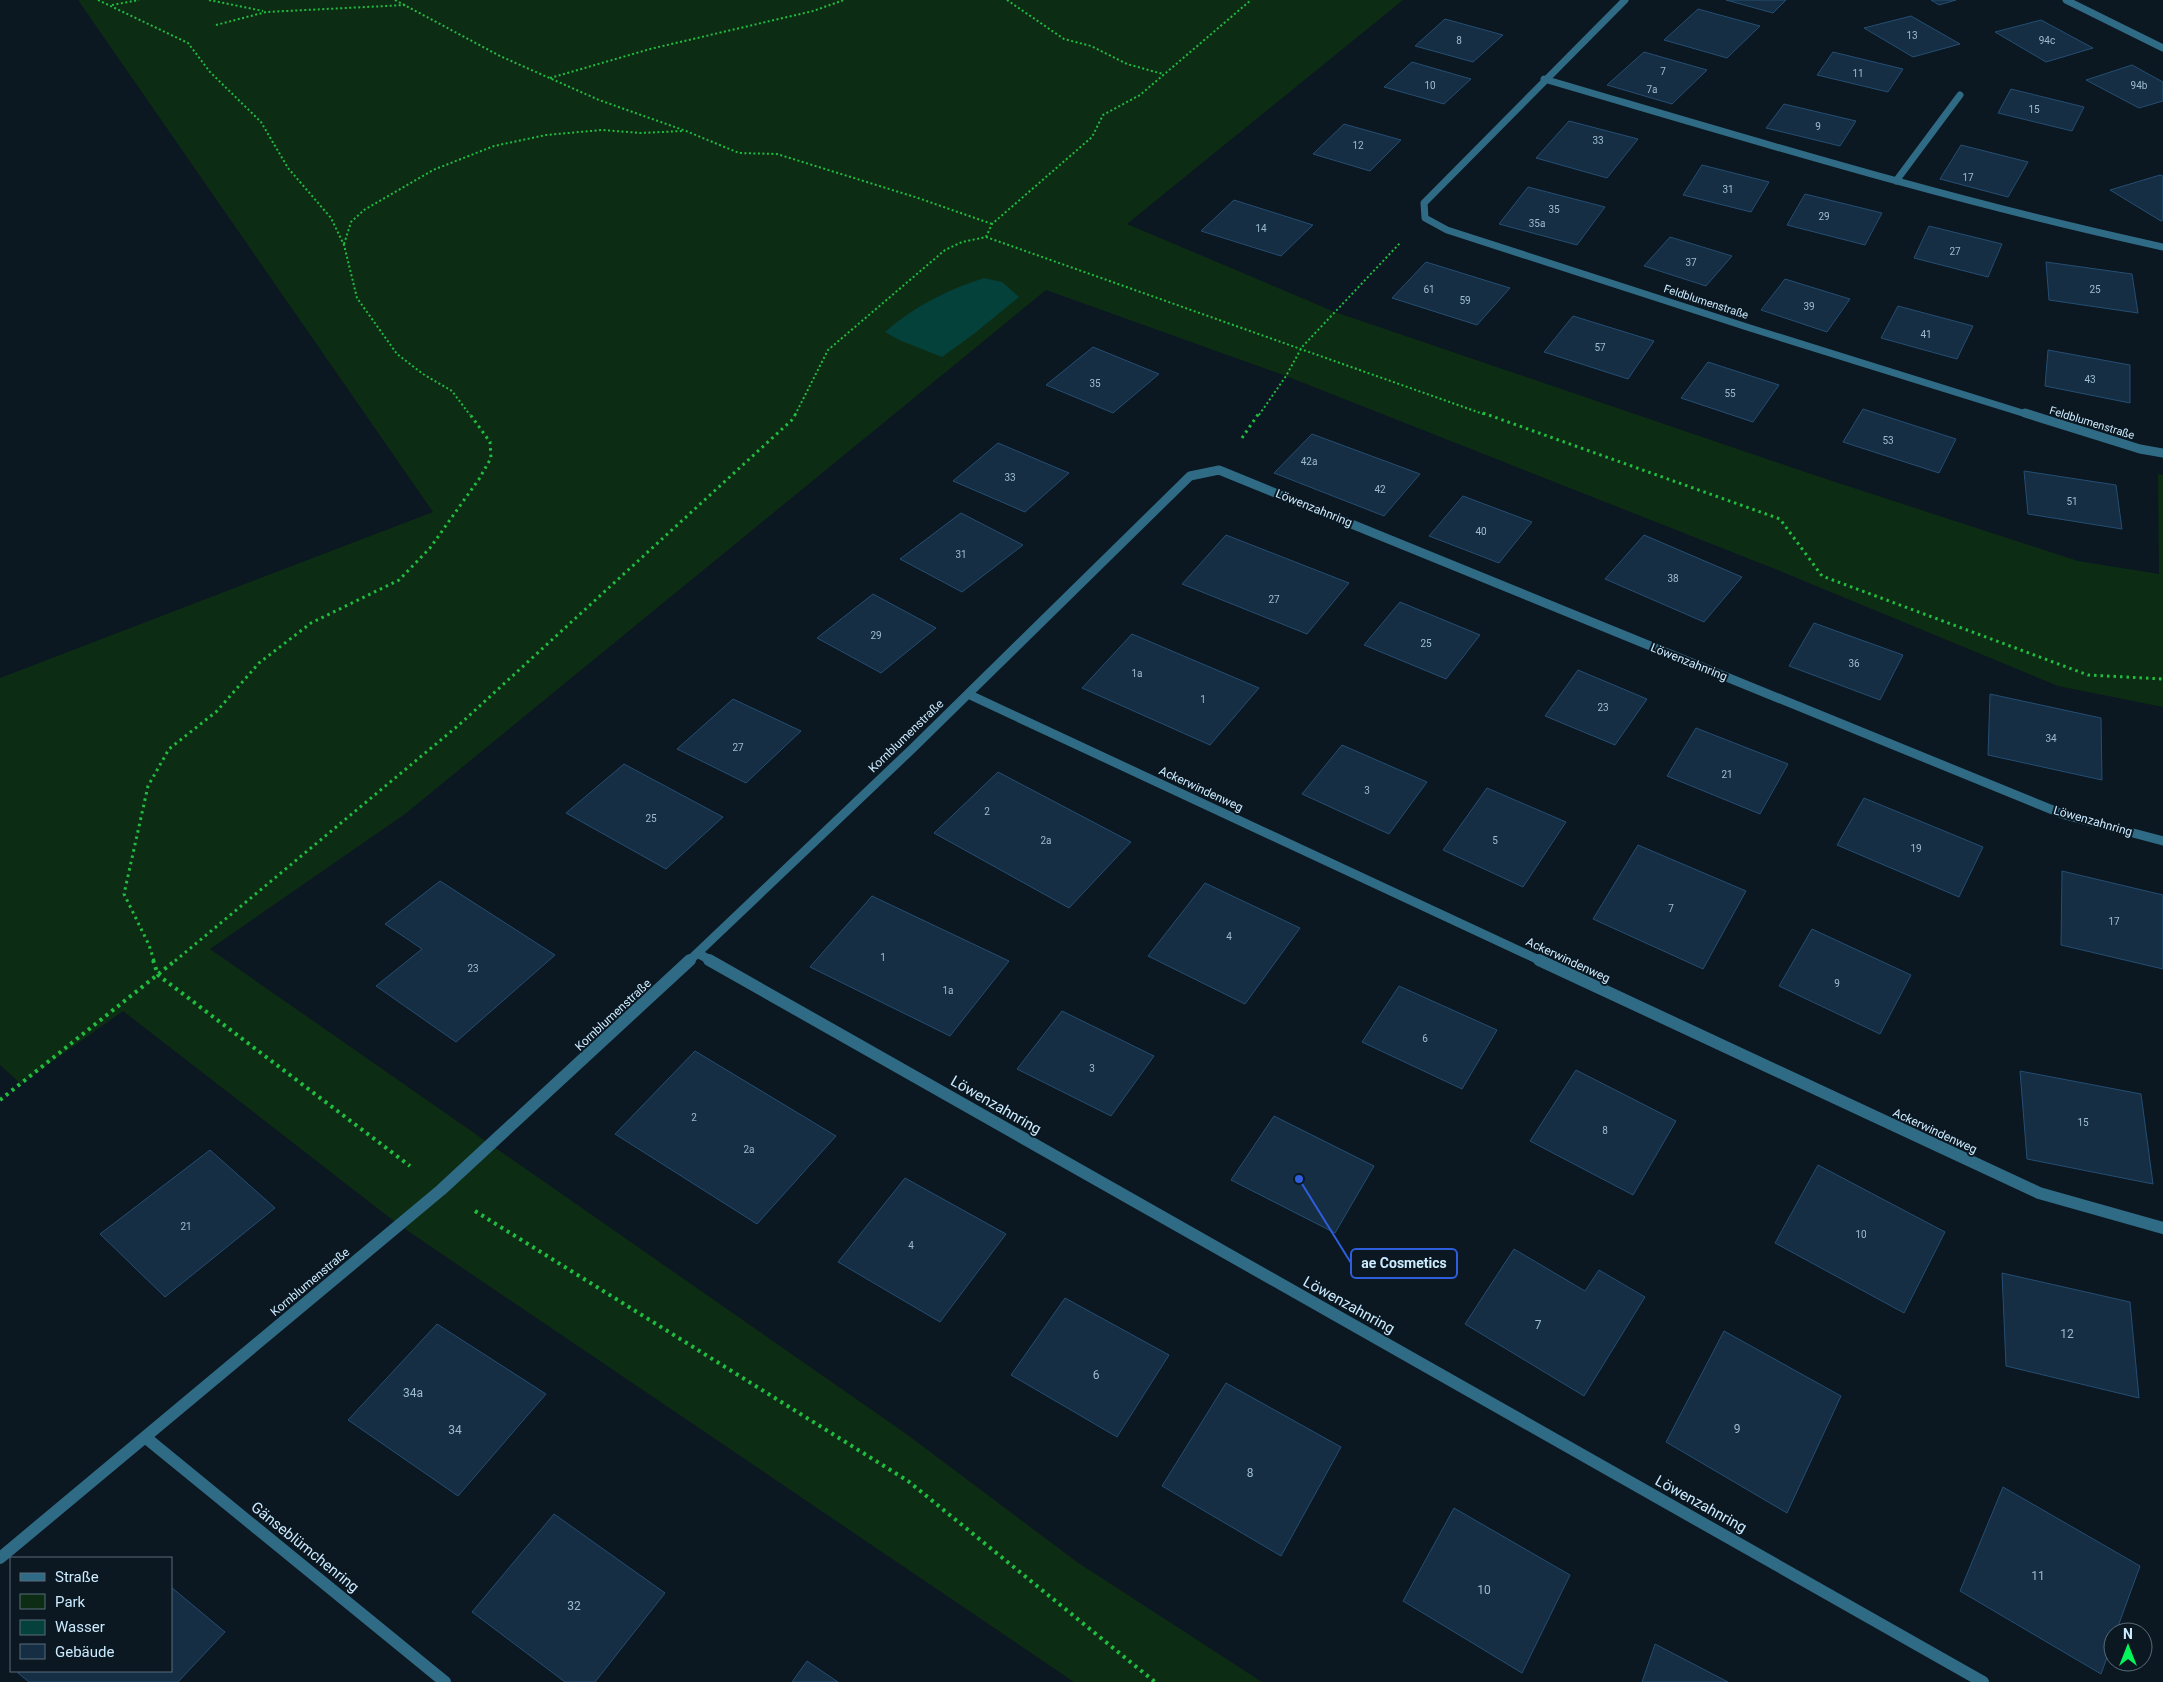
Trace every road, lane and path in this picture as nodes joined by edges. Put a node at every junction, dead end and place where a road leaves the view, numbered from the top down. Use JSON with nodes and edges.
{"nodes":[{"id":1,"x":98,"y":0,"type":"edge"},
{"id":2,"x":139,"y":0,"type":"edge"},
{"id":3,"x":209,"y":0,"type":"edge"},
{"id":4,"x":395,"y":0,"type":"edge"},
{"id":5,"x":844,"y":0,"type":"edge"},
{"id":6,"x":1007,"y":0,"type":"edge"},
{"id":7,"x":1251,"y":0,"type":"edge"},
{"id":8,"x":1625,"y":0,"type":"edge"},
{"id":9,"x":2066,"y":0,"type":"edge"},
{"id":10,"x":110,"y":5,"type":"junction"},
{"id":11,"x":406,"y":6,"type":"junction"},
{"id":12,"x":266,"y":12,"type":"junction"},
{"id":13,"x":216,"y":25,"type":"dead end"},
{"id":14,"x":2163,"y":48,"type":"edge"},
{"id":15,"x":1163,"y":75,"type":"junction"},
{"id":16,"x":550,"y":78,"type":"junction"},
{"id":17,"x":1544,"y":79,"type":"junction"},
{"id":18,"x":1960,"y":95,"type":"dead end"},
{"id":19,"x":686,"y":131,"type":"junction"},
{"id":20,"x":1896,"y":181,"type":"junction"},
{"id":21,"x":1425,"y":218,"type":"junction"},
{"id":22,"x":992,"y":224,"type":"junction"},
{"id":23,"x":986,"y":237,"type":"junction"},
{"id":24,"x":344,"y":245,"type":"junction"},
{"id":25,"x":2163,"y":247,"type":"edge"},
{"id":26,"x":1302,"y":348,"type":"junction"},
{"id":27,"x":2163,"y":452,"type":"edge"},
{"id":28,"x":1219,"y":470,"type":"junction"},
{"id":29,"x":2163,"y":679,"type":"edge"},
{"id":30,"x":970,"y":695,"type":"junction"},
{"id":31,"x":2163,"y":841,"type":"edge"},
{"id":32,"x":698,"y":954,"type":"junction"},
{"id":33,"x":158,"y":975,"type":"junction"},
{"id":34,"x":0,"y":1100,"type":"edge"},
{"id":35,"x":441,"y":1190,"type":"junction"},
{"id":36,"x":2163,"y":1228,"type":"edge"},
{"id":37,"x":145,"y":1437,"type":"junction"},
{"id":38,"x":0,"y":1558,"type":"edge"},
{"id":39,"x":445,"y":1682,"type":"edge"},
{"id":40,"x":1155,"y":1682,"type":"edge"},
{"id":41,"x":1984,"y":1682,"type":"edge"}],
"edges":[{"from":1,"to":10,"type":"path"},
{"from":2,"to":10,"type":"path"},
{"from":3,"to":12,"type":"path"},
{"from":4,"to":11,"type":"path"},
{"from":5,"to":16,"type":"path"},
{"from":6,"to":15,"type":"path"},
{"from":7,"to":15,"type":"path"},
{"from":8,"to":17,"type":"street"},
{"from":9,"to":14,"type":"street"},
{"from":10,"to":24,"type":"path"},
{"from":11,"to":12,"type":"path"},
{"from":11,"to":16,"type":"path"},
{"from":12,"to":13,"type":"path"},
{"from":15,"to":22,"type":"path"},
{"from":16,"to":19,"type":"path"},
{"from":17,"to":20,"type":"street"},
{"from":17,"to":21,"type":"street"},
{"from":18,"to":20,"type":"street"},
{"from":19,"to":22,"type":"path"},
{"from":19,"to":24,"type":"path"},
{"from":20,"to":25,"type":"street"},
{"from":21,"to":26,"type":"path"},
{"from":21,"to":27,"type":"street","name":"Feldblumenstraße"},
{"from":22,"to":23,"type":"path"},
{"from":23,"to":26,"type":"path"},
{"from":23,"to":33,"type":"path"},
{"from":24,"to":33,"type":"path"},
{"from":26,"to":28,"type":"path"},
{"from":26,"to":29,"type":"path"},
{"from":28,"to":30,"type":"street","name":"Kornblumenstraße"},
{"from":28,"to":31,"type":"street","name":"Löwenzahnring"},
{"from":30,"to":32,"type":"street","name":"Kornblumenstraße"},
{"from":30,"to":36,"type":"street","name":"Ackerwindenweg"},
{"from":32,"to":35,"type":"street","name":"Kornblumenstraße"},
{"from":32,"to":41,"type":"street","name":"Löwenzahnring"},
{"from":33,"to":34,"type":"path"},
{"from":33,"to":35,"type":"path"},
{"from":35,"to":37,"type":"street","name":"Kornblumenstraße"},
{"from":35,"to":40,"type":"path"},
{"from":37,"to":38,"type":"street","name":"Kornblumenstraße"},
{"from":37,"to":39,"type":"street","name":"Gänseblümchenring"}]}
